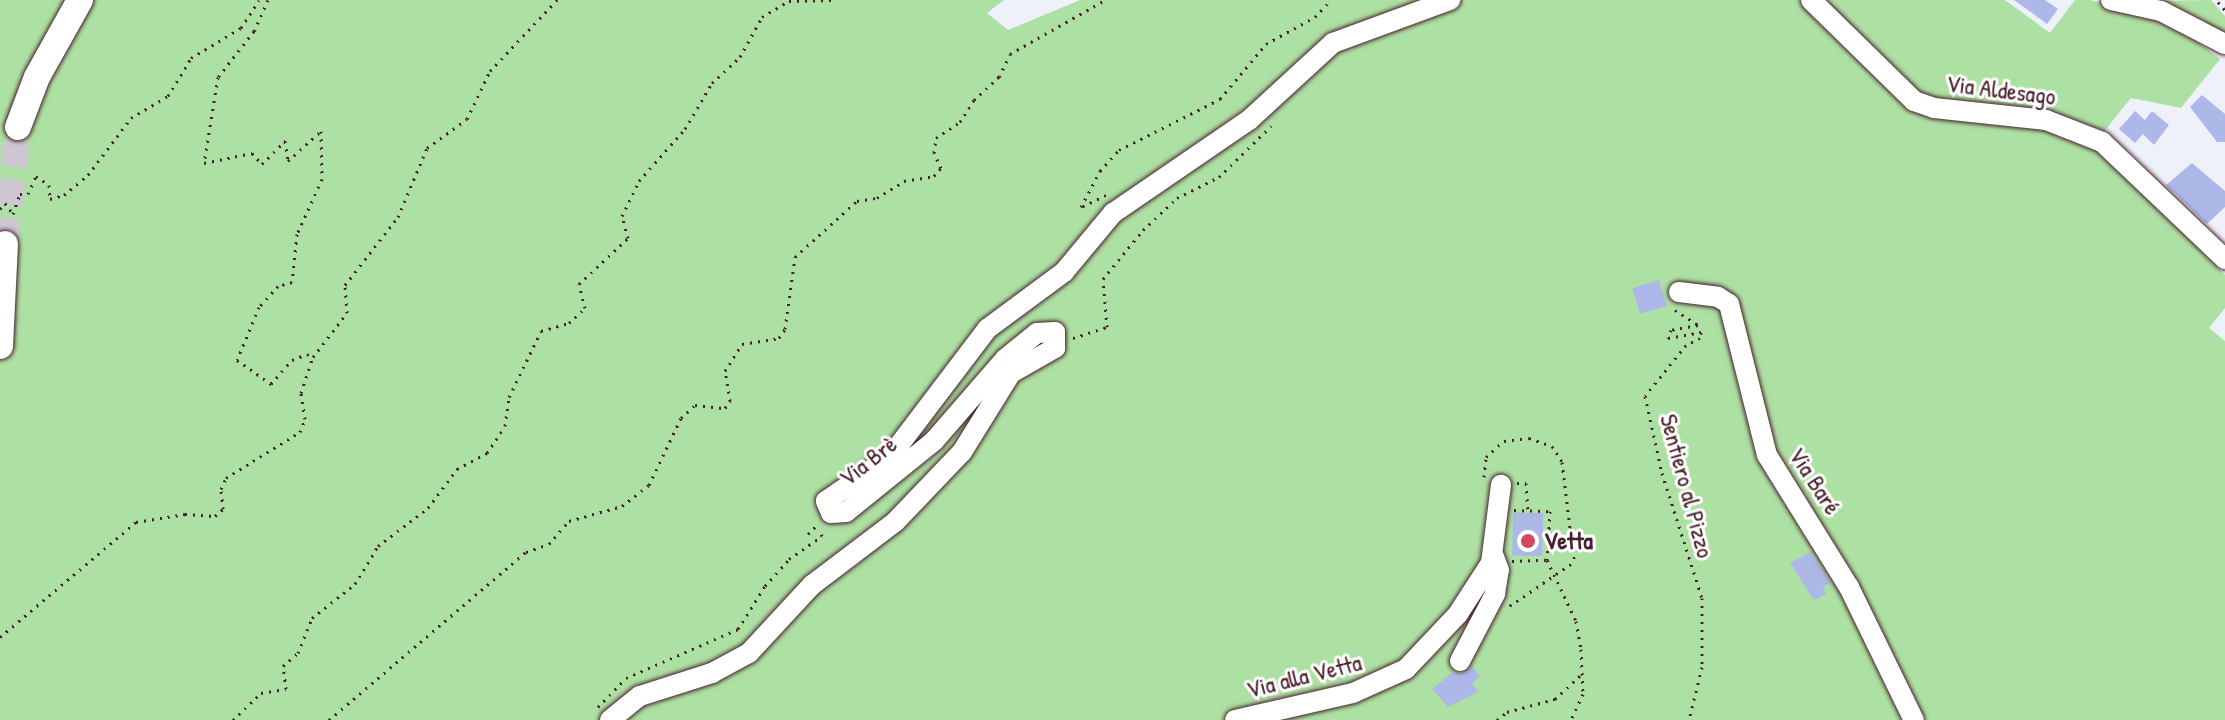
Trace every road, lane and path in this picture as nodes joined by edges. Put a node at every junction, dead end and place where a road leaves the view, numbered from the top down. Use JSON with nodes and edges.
{"nodes":[{"id":1,"x":80,"y":0,"type":"edge"},
{"id":2,"x":259,"y":0,"type":"edge"},
{"id":3,"x":268,"y":0,"type":"edge"},
{"id":4,"x":557,"y":0,"type":"edge"},
{"id":5,"x":835,"y":0,"type":"edge"},
{"id":6,"x":1105,"y":0,"type":"edge"},
{"id":7,"x":1331,"y":0,"type":"edge"},
{"id":8,"x":1450,"y":0,"type":"edge"},
{"id":9,"x":1811,"y":0,"type":"edge"},
{"id":10,"x":2111,"y":0,"type":"edge"},
{"id":11,"x":2218,"y":2,"type":"dead end"},
{"id":12,"x":2225,"y":10,"type":"edge"},
{"id":13,"x":2225,"y":44,"type":"edge"},
{"id":14,"x":1279,"y":117,"type":"dead end"},
{"id":15,"x":18,"y":127,"type":"tunnel mouth"},
{"id":16,"x":1130,"y":202,"type":"junction"},
{"id":17,"x":0,"y":209,"type":"edge"},
{"id":18,"x":5,"y":244,"type":"dead end"},
{"id":19,"x":2225,"y":259,"type":"edge"},
{"id":20,"x":1679,"y":292,"type":"dead end"},
{"id":21,"x":1712,"y":296,"type":"junction"},
{"id":22,"x":0,"y":346,"type":"edge"},
{"id":23,"x":1056,"y":346,"type":"junction"},
{"id":24,"x":313,"y":357,"type":"junction"},
{"id":25,"x":1501,"y":485,"type":"dead end"},
{"id":26,"x":1527,"y":487,"type":"dead end"},
{"id":27,"x":1547,"y":509,"type":"dead end"},
{"id":28,"x":1528,"y":510,"type":"dead end"},
{"id":29,"x":808,"y":534,"type":"dead end"},
{"id":30,"x":1501,"y":559,"type":"junction"},
{"id":31,"x":1547,"y":560,"type":"junction"},
{"id":32,"x":1552,"y":575,"type":"junction"},
{"id":33,"x":1474,"y":631,"type":"junction"},
{"id":34,"x":0,"y":637,"type":"edge"},
{"id":35,"x":1460,"y":661,"type":"dead end"},
{"id":36,"x":1581,"y":675,"type":"junction"},
{"id":37,"x":601,"y":719,"type":"edge"},
{"id":38,"x":233,"y":720,"type":"edge"},
{"id":39,"x":329,"y":720,"type":"edge"},
{"id":40,"x":1235,"y":720,"type":"edge"},
{"id":41,"x":1497,"y":720,"type":"edge"},
{"id":42,"x":1571,"y":720,"type":"edge"},
{"id":43,"x":1689,"y":720,"type":"edge"},
{"id":44,"x":1914,"y":720,"type":"edge"}],
"edges":[{"from":1,"to":15,"type":"main road"},
{"from":2,"to":17,"type":"path"},
{"from":3,"to":24,"type":"path"},
{"from":4,"to":24,"type":"path"},
{"from":5,"to":38,"type":"path"},
{"from":6,"to":39,"type":"path"},
{"from":7,"to":16,"type":"path"},
{"from":8,"to":16,"type":"street","name":"Via Brè"},
{"from":9,"to":19,"type":"street","name":"Via Aldesago"},
{"from":10,"to":13,"type":"street"},
{"from":11,"to":12,"type":"path"},
{"from":14,"to":23,"type":"path"},
{"from":16,"to":23,"type":"street","name":"Via Brè"},
{"from":18,"to":22,"type":"main road"},
{"from":20,"to":21,"type":"street"},
{"from":21,"to":43,"type":"path","name":"Sentiero al Pizzo"},
{"from":21,"to":44,"type":"street","name":"Via Baré"},
{"from":23,"to":37,"type":"street"},
{"from":24,"to":34,"type":"path"},
{"from":25,"to":30,"type":"street","name":"Via alla Vetta"},
{"from":26,"to":28,"type":"path"},
{"from":27,"to":31,"type":"path"},
{"from":29,"to":37,"type":"path"},
{"from":30,"to":31,"type":"path"},
{"from":30,"to":33,"type":"street"},
{"from":30,"to":40,"type":"street","name":"Via alla Vetta"},
{"from":31,"to":32,"type":"path"},
{"from":32,"to":33,"type":"path"},
{"from":32,"to":36,"type":"path"},
{"from":33,"to":35,"type":"street"},
{"from":36,"to":41,"type":"path"},
{"from":36,"to":42,"type":"path"}]}
